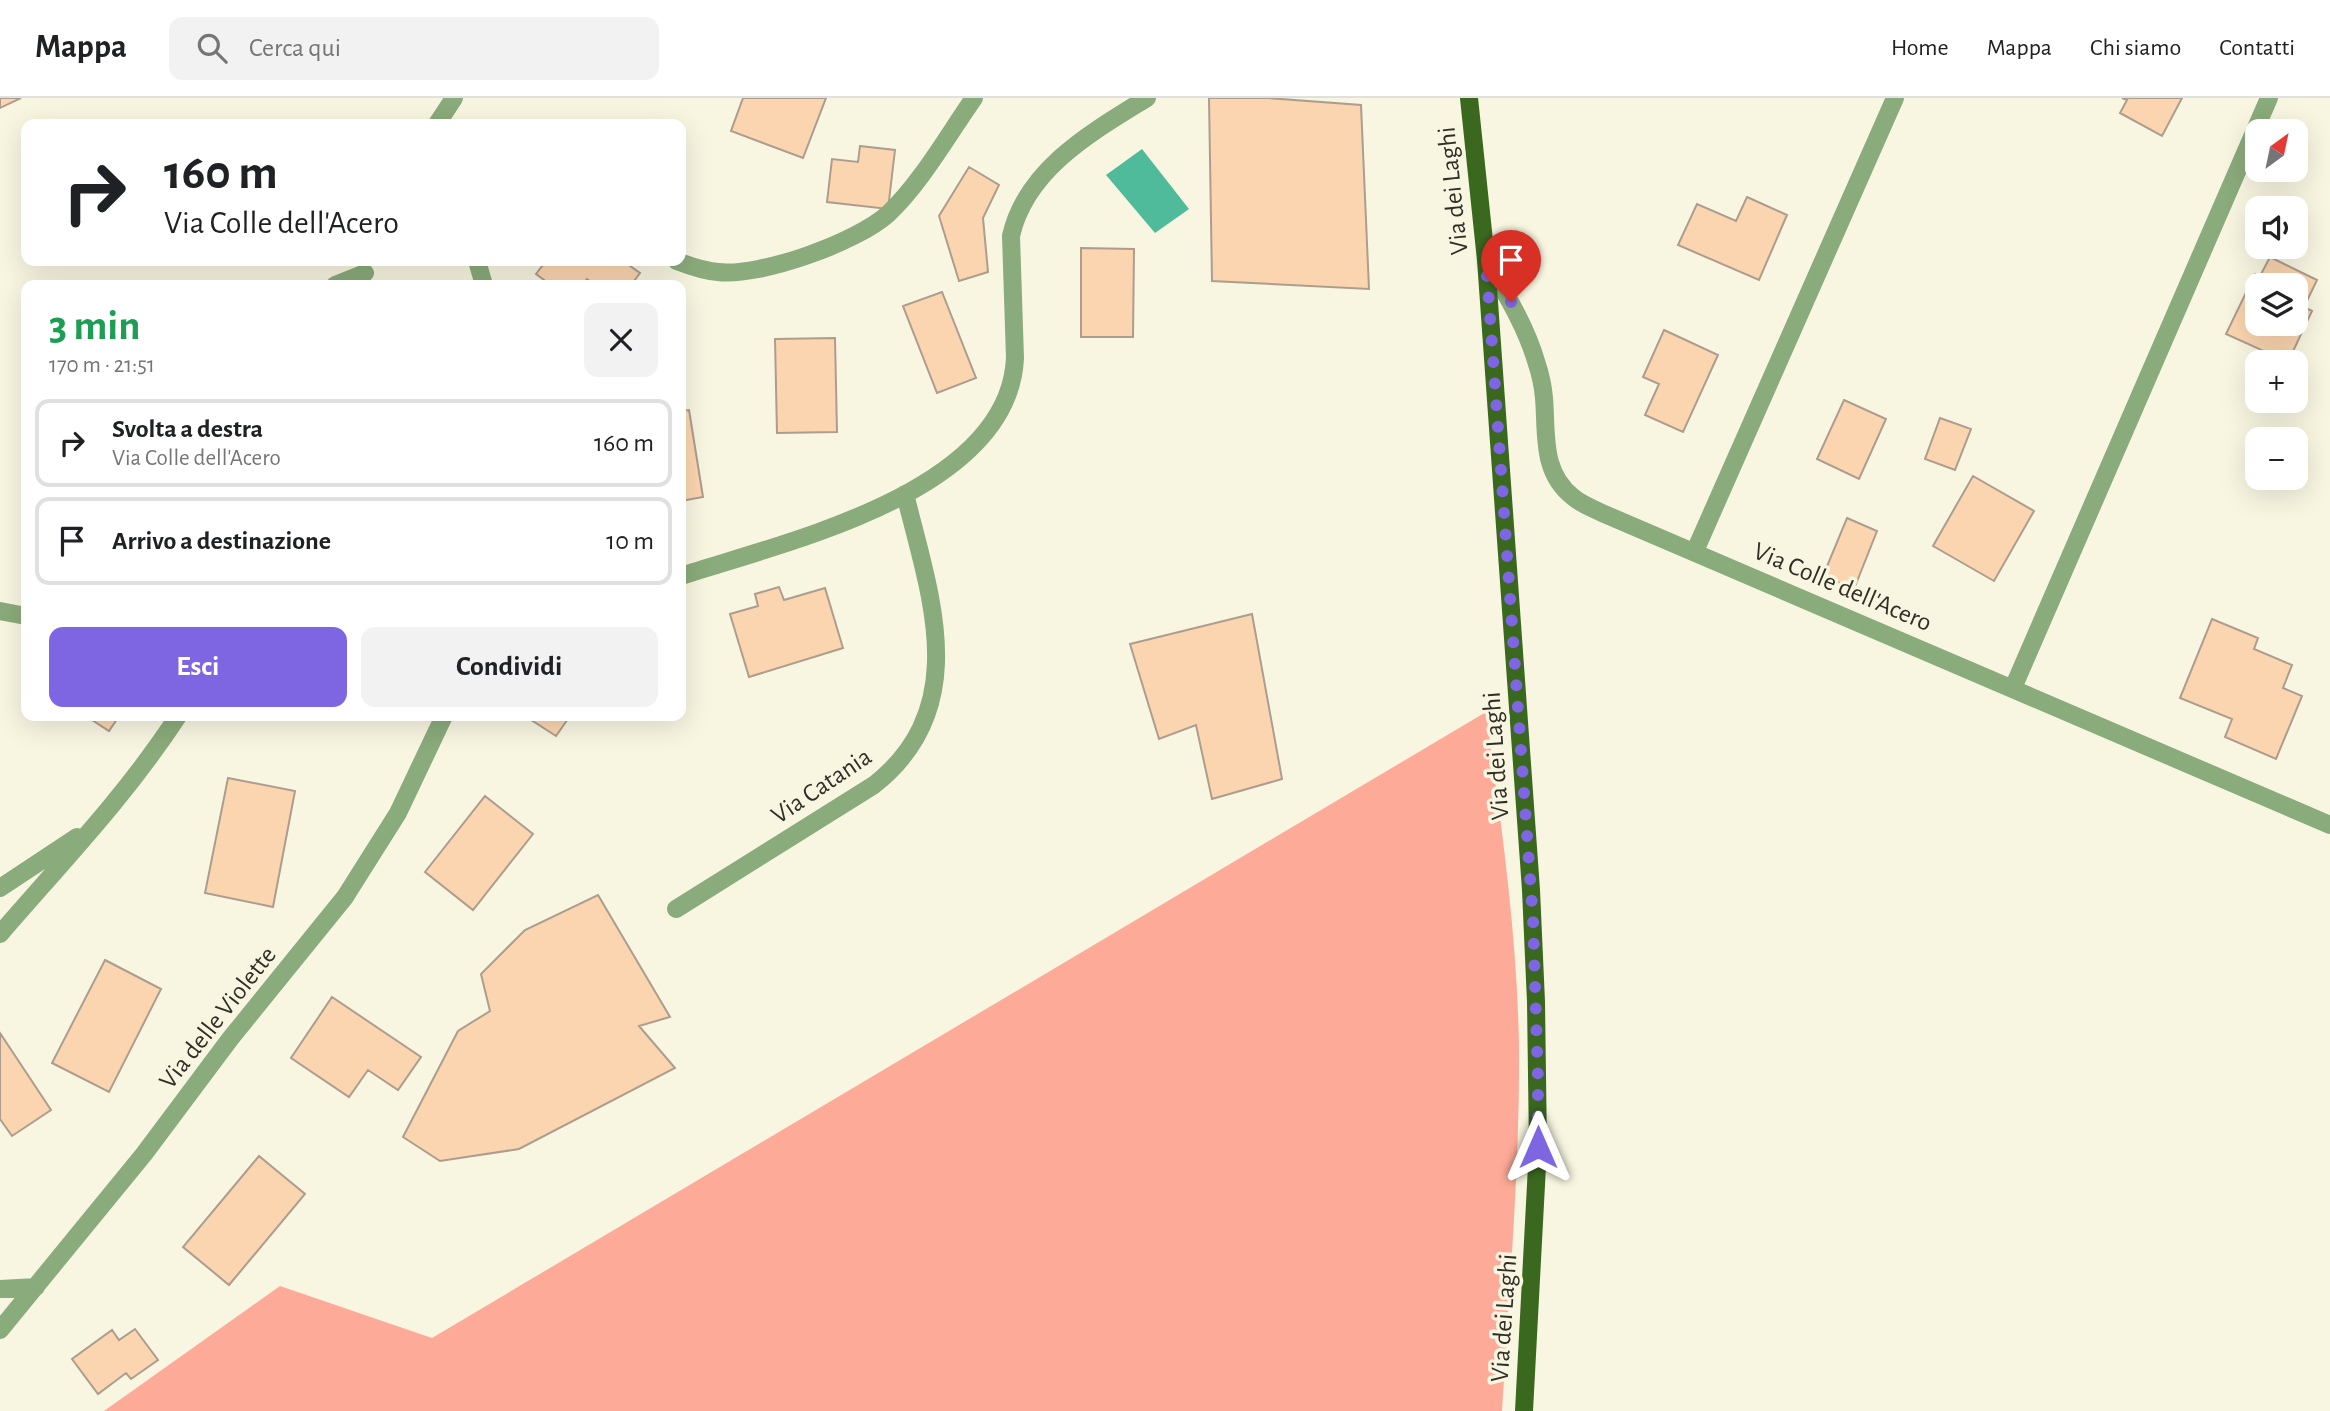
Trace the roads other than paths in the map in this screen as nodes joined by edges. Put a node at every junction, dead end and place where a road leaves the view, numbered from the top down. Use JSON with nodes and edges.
{"nodes":[{"id":1,"x":454,"y":98,"type":"edge"},
{"id":2,"x":974,"y":98,"type":"edge"},
{"id":3,"x":1147,"y":98,"type":"edge"},
{"id":4,"x":1469,"y":98,"type":"edge"},
{"id":5,"x":1895,"y":98,"type":"edge"},
{"id":6,"x":2269,"y":98,"type":"edge"},
{"id":7,"x":441,"y":119,"type":"edge"},
{"id":8,"x":1486,"y":260,"type":"junction"},
{"id":9,"x":686,"y":264,"type":"edge"},
{"id":10,"x":365,"y":273,"type":"edge"},
{"id":11,"x":348,"y":280,"type":"edge"},
{"id":12,"x":905,"y":494,"type":"junction"},
{"id":13,"x":1695,"y":551,"type":"junction"},
{"id":14,"x":686,"y":574,"type":"edge"},
{"id":15,"x":0,"y":611,"type":"edge"},
{"id":16,"x":21,"y":615,"type":"edge"},
{"id":17,"x":2013,"y":688,"type":"junction"},
{"id":18,"x":175,"y":721,"type":"edge"},
{"id":19,"x":442,"y":721,"type":"edge"},
{"id":20,"x":103,"y":819,"type":"junction"},
{"id":21,"x":2330,"y":825,"type":"edge"},
{"id":22,"x":0,"y":888,"type":"edge"},
{"id":23,"x":676,"y":909,"type":"dead end"},
{"id":24,"x":0,"y":934,"type":"edge"},
{"id":25,"x":36,"y":1287,"type":"junction"},
{"id":26,"x":0,"y":1289,"type":"edge"},
{"id":27,"x":0,"y":1330,"type":"edge"},
{"id":28,"x":1524,"y":1411,"type":"edge"}],
"edges":[{"from":1,"to":7,"type":"street"},
{"from":2,"to":9,"type":"street"},
{"from":3,"to":12,"type":"street"},
{"from":4,"to":8,"type":"main road","name":"Via dei Laghi"},
{"from":5,"to":13,"type":"street"},
{"from":6,"to":17,"type":"street"},
{"from":8,"to":13,"type":"street","name":"Via Colle dell'Acero"},
{"from":8,"to":28,"type":"main road","name":"Via dei Laghi"},
{"from":10,"to":11,"type":"street"},
{"from":12,"to":14,"type":"street"},
{"from":12,"to":23,"type":"street","name":"Via Catania"},
{"from":13,"to":17,"type":"street","name":"Via Colle dell'Acero"},
{"from":15,"to":16,"type":"street"},
{"from":17,"to":21,"type":"street","name":"Via Colle dell'Acero"},
{"from":18,"to":20,"type":"street"},
{"from":19,"to":25,"type":"street","name":"Via delle Violette"},
{"from":20,"to":22,"type":"street"},
{"from":20,"to":24,"type":"street"},
{"from":25,"to":26,"type":"street"},
{"from":25,"to":27,"type":"street","name":"Via delle Violette"}]}
